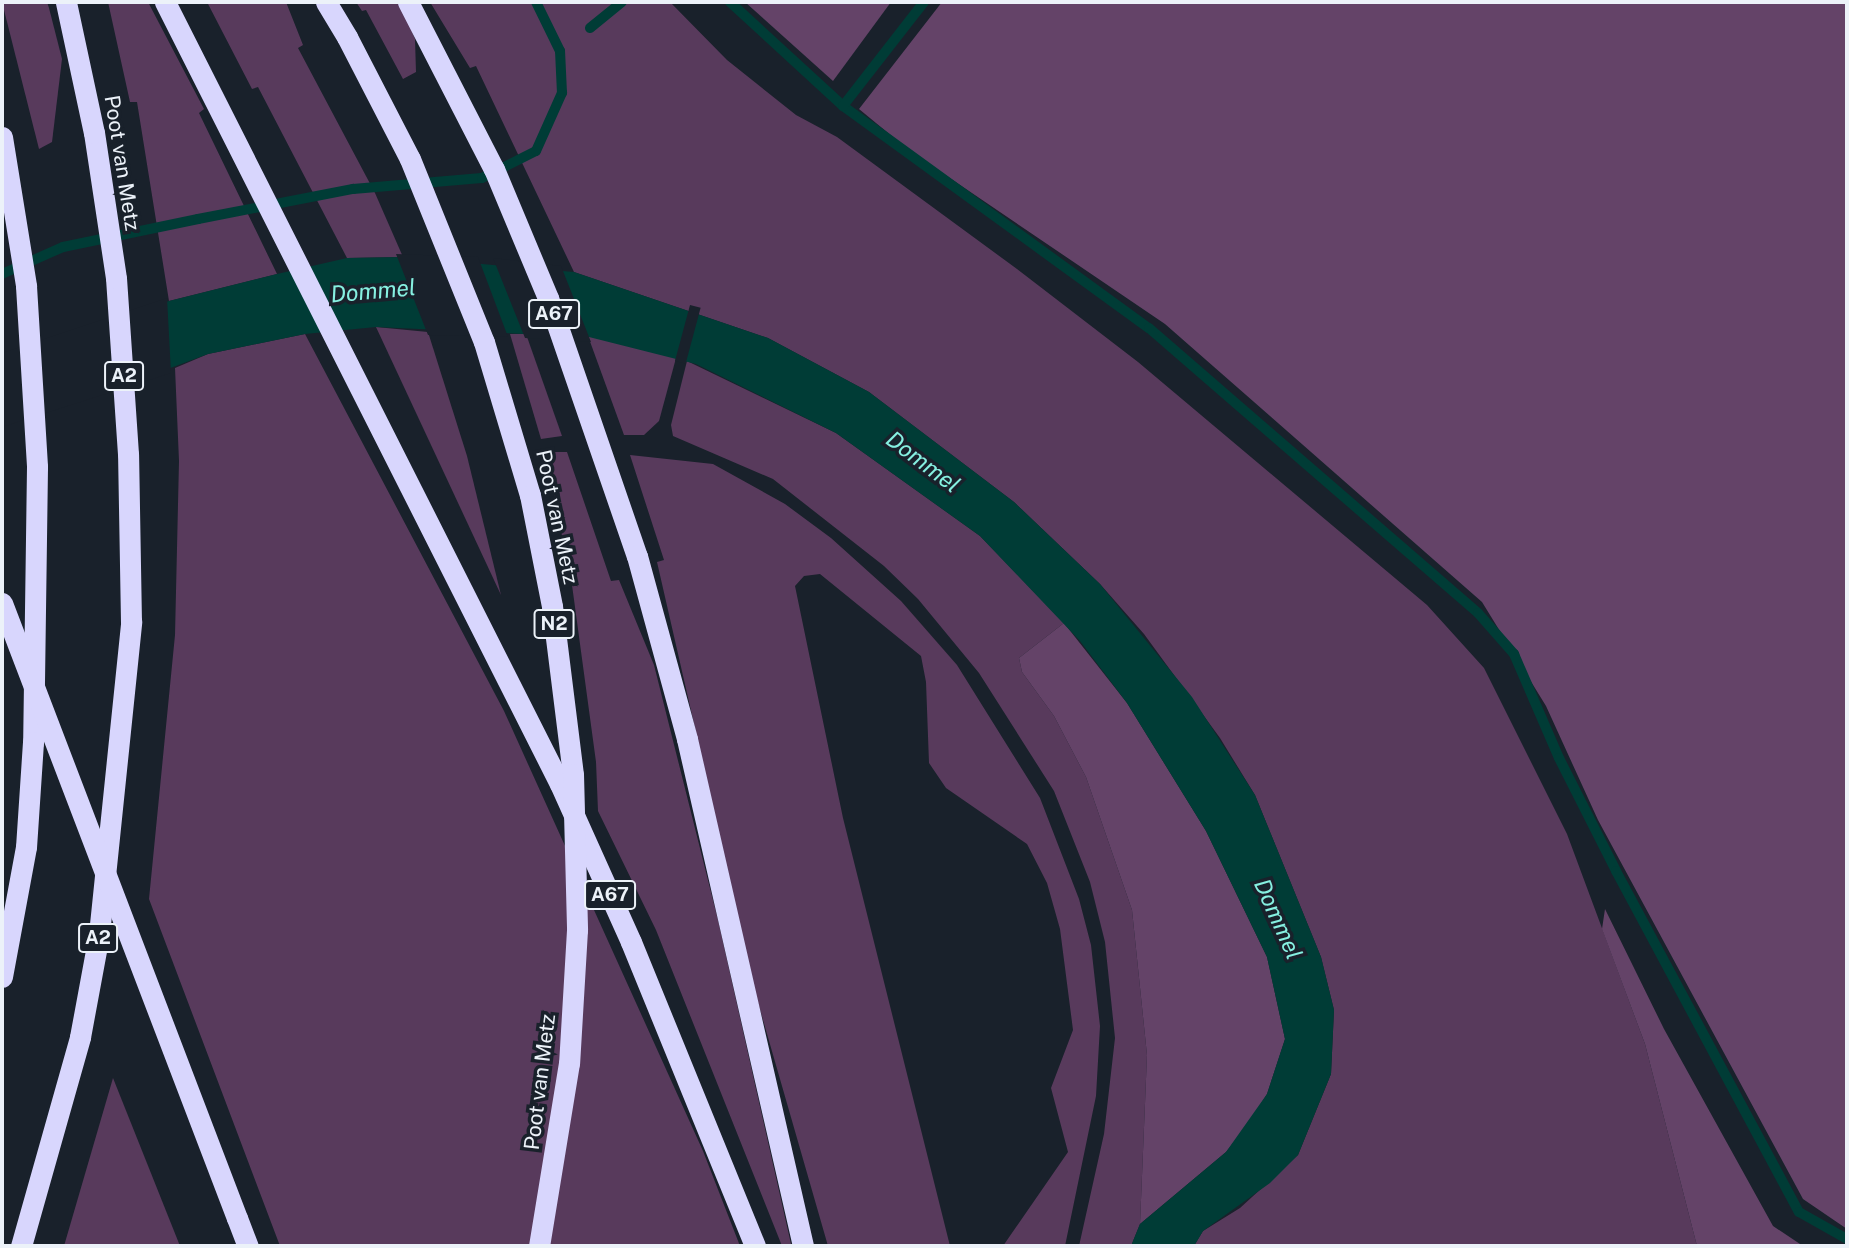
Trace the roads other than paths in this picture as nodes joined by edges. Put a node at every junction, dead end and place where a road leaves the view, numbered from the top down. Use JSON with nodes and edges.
{"nodes":[{"id":1,"x":66,"y":2,"type":"edge"},
{"id":2,"x":165,"y":2,"type":"edge"},
{"id":3,"x":326,"y":2,"type":"edge"},
{"id":4,"x":408,"y":2,"type":"edge"},
{"id":5,"x":2,"y":137,"type":"edge"},
{"id":6,"x":2,"y":603,"type":"edge"},
{"id":7,"x":2,"y":977,"type":"edge"},
{"id":8,"x":21,"y":1246,"type":"edge"},
{"id":9,"x":248,"y":1246,"type":"edge"},
{"id":10,"x":539,"y":1246,"type":"edge"},
{"id":11,"x":755,"y":1246,"type":"edge"},
{"id":12,"x":803,"y":1246,"type":"edge"}],
"edges":[{"from":1,"to":8,"type":"highway","name":"Poot van Metz","number":"A2"},
{"from":2,"to":11,"type":"highway","number":"A67"},
{"from":3,"to":10,"type":"highway","name":"Poot van Metz","number":"N2","bridge":true},
{"from":4,"to":12,"type":"highway","number":"A67"},
{"from":5,"to":7,"type":"highway"},
{"from":6,"to":9,"type":"highway","bridge":true}]}
